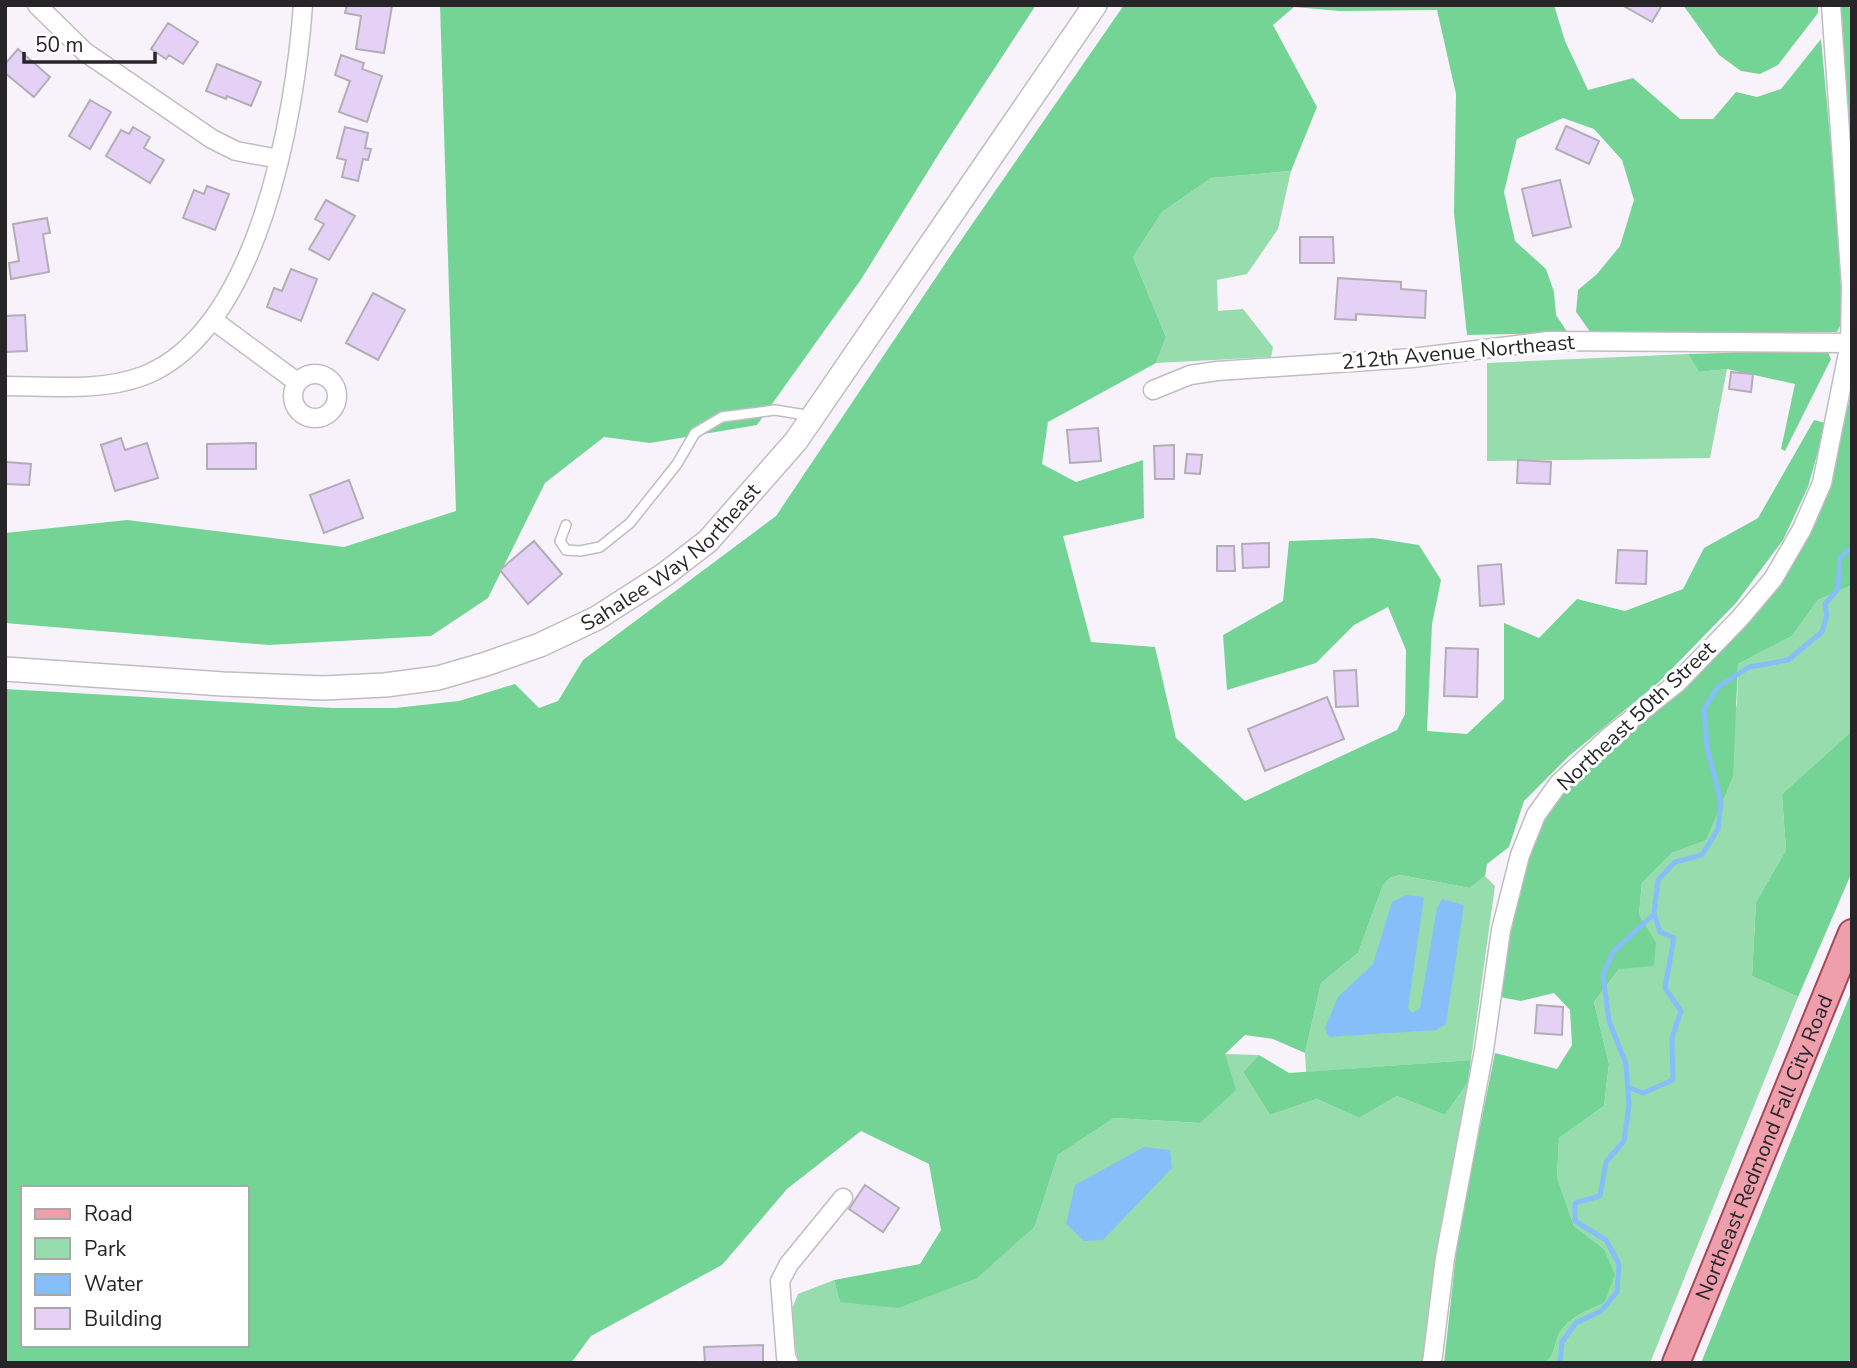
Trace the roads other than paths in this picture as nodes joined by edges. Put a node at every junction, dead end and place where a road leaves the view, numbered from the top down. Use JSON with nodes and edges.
{"nodes":[{"id":1,"x":37,"y":5,"type":"edge"},
{"id":2,"x":303,"y":5,"type":"edge"},
{"id":3,"x":1095,"y":5,"type":"edge"},
{"id":4,"x":1831,"y":5,"type":"edge"},
{"id":5,"x":279,"y":159,"type":"junction"},
{"id":6,"x":213,"y":320,"type":"junction"},
{"id":7,"x":1850,"y":343,"type":"edge"},
{"id":8,"x":298,"y":382,"type":"dead end"},
{"id":9,"x":5,"y":386,"type":"edge"},
{"id":10,"x":1153,"y":390,"type":"dead end"},
{"id":11,"x":814,"y":416,"type":"junction"},
{"id":12,"x":566,"y":525,"type":"dead end"},
{"id":13,"x":5,"y":669,"type":"edge"},
{"id":14,"x":1852,"y":933,"type":"edge"},
{"id":15,"x":843,"y":1198,"type":"dead end"},
{"id":16,"x":789,"y":1363,"type":"edge"},
{"id":17,"x":1432,"y":1363,"type":"edge"},
{"id":18,"x":1676,"y":1363,"type":"edge"}],
"edges":[{"from":1,"to":5,"type":"street"},
{"from":2,"to":5,"type":"street"},
{"from":3,"to":11,"type":"main road","name":"Sahalee Way Northeast"},
{"from":4,"to":7,"type":"street","name":"Northeast 50th Street"},
{"from":5,"to":6,"type":"street"},
{"from":6,"to":8,"type":"street"},
{"from":6,"to":9,"type":"street"},
{"from":7,"to":10,"type":"street","name":"212th Avenue Northeast"},
{"from":7,"to":17,"type":"street","name":"Northeast 50th Street"},
{"from":11,"to":12,"type":"lane"},
{"from":11,"to":13,"type":"main road","name":"Sahalee Way Northeast"},
{"from":14,"to":18,"type":"main road","name":"Northeast Redmond Fall City Road"},
{"from":15,"to":16,"type":"street"}]}
